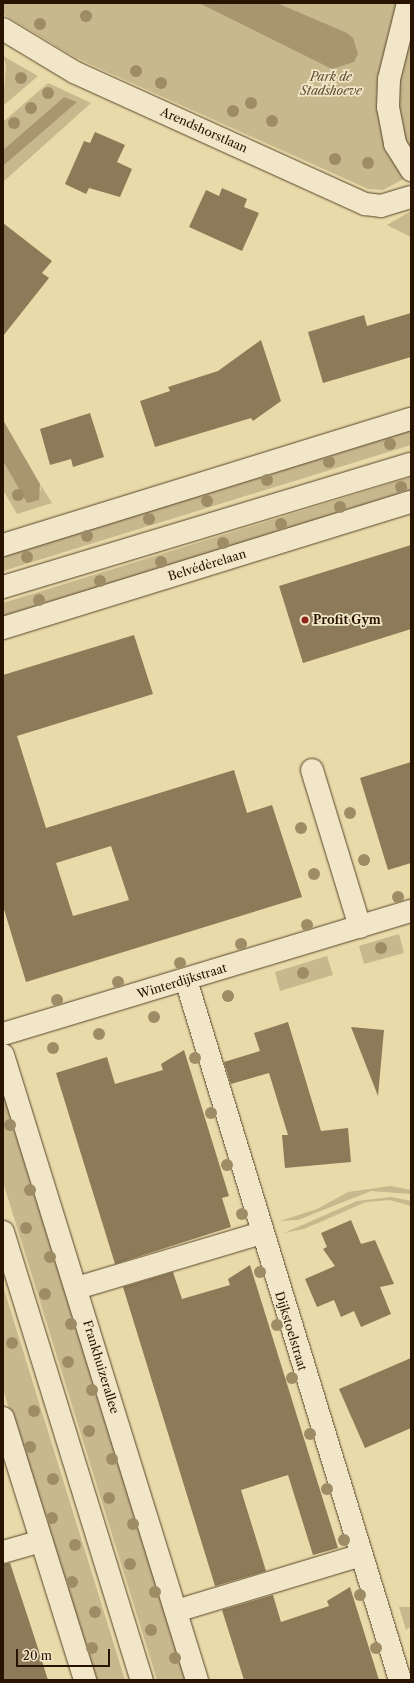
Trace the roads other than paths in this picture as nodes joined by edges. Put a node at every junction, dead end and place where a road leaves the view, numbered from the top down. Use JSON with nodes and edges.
{"nodes":[{"id":1,"x":408,"y":3,"type":"edge"},
{"id":2,"x":3,"y":29,"type":"edge"},
{"id":3,"x":411,"y":170,"type":"edge"},
{"id":4,"x":411,"y":197,"type":"edge"},
{"id":5,"x":411,"y":420,"type":"edge"},
{"id":6,"x":411,"y":464,"type":"edge"},
{"id":7,"x":411,"y":502,"type":"edge"},
{"id":8,"x":3,"y":545,"type":"edge"},
{"id":9,"x":3,"y":587,"type":"edge"},
{"id":10,"x":3,"y":628,"type":"edge"},
{"id":11,"x":312,"y":770,"type":"dead end"},
{"id":12,"x":411,"y":911,"type":"edge"},
{"id":13,"x":360,"y":927,"type":"junction"},
{"id":14,"x":186,"y":980,"type":"junction"},
{"id":15,"x":3,"y":1034,"type":"edge"},
{"id":16,"x":3,"y":1055,"type":"edge"},
{"id":17,"x":3,"y":1232,"type":"edge"},
{"id":18,"x":261,"y":1233,"type":"junction"},
{"id":19,"x":77,"y":1288,"type":"junction"},
{"id":20,"x":3,"y":1418,"type":"edge"},
{"id":21,"x":41,"y":1541,"type":"junction"},
{"id":22,"x":3,"y":1552,"type":"edge"},
{"id":23,"x":361,"y":1555,"type":"junction"},
{"id":24,"x":176,"y":1611,"type":"junction"},
{"id":25,"x":85,"y":1680,"type":"edge"},
{"id":26,"x":142,"y":1680,"type":"edge"},
{"id":27,"x":197,"y":1680,"type":"edge"},
{"id":28,"x":400,"y":1680,"type":"edge"}],
"edges":[{"from":1,"to":3,"type":"street"},
{"from":2,"to":4,"type":"street","name":"Arendshorstlaan"},
{"from":5,"to":8,"type":"street"},
{"from":6,"to":9,"type":"street"},
{"from":7,"to":10,"type":"street","name":"Belvédèrelaan"},
{"from":11,"to":13,"type":"street"},
{"from":12,"to":13,"type":"street","name":"Winterdijkstraat"},
{"from":13,"to":14,"type":"street","name":"Winterdijkstraat"},
{"from":14,"to":15,"type":"street","name":"Winterdijkstraat"},
{"from":14,"to":18,"type":"street","name":"Dijkstoelstraat"},
{"from":16,"to":19,"type":"street","name":"Frankhuizerallee"},
{"from":17,"to":26,"type":"street"},
{"from":18,"to":19,"type":"street"},
{"from":18,"to":23,"type":"street","name":"Dijkstoelstraat"},
{"from":19,"to":24,"type":"street","name":"Frankhuizerallee"},
{"from":20,"to":21,"type":"street"},
{"from":21,"to":22,"type":"street"},
{"from":21,"to":25,"type":"street"},
{"from":23,"to":24,"type":"street"},
{"from":23,"to":28,"type":"street","name":"Dijkstoelstraat"},
{"from":24,"to":27,"type":"street","name":"Frankhuizerallee"}]}
